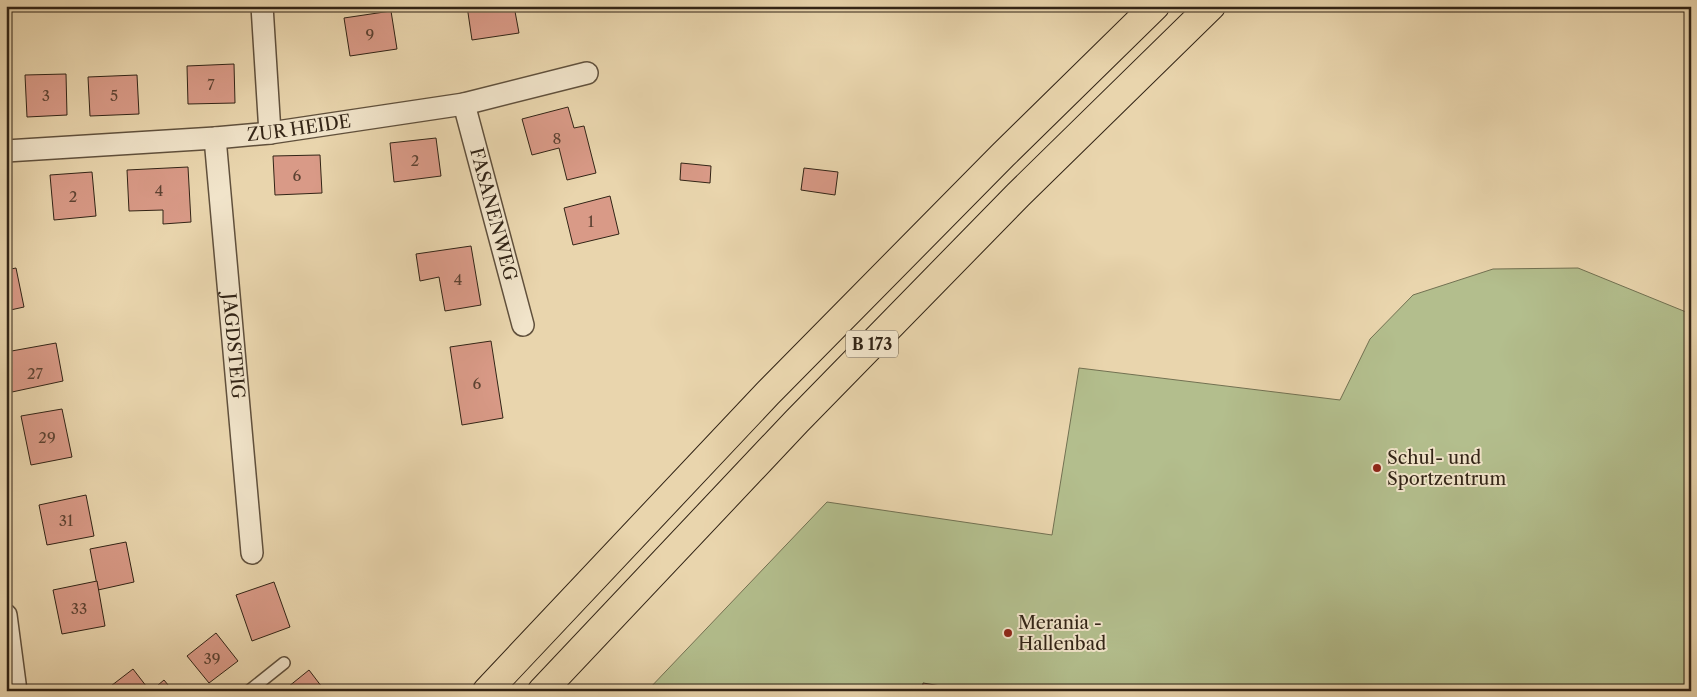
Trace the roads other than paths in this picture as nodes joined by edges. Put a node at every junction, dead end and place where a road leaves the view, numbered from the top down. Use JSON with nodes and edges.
{"nodes":[{"id":1,"x":262,"y":6,"type":"edge"},
{"id":2,"x":1155,"y":6,"type":"edge"},
{"id":3,"x":1211,"y":6,"type":"edge"},
{"id":4,"x":587,"y":73,"type":"dead end"},
{"id":5,"x":464,"y":104,"type":"junction"},
{"id":6,"x":270,"y":133,"type":"junction"},
{"id":7,"x":215,"y":138,"type":"junction"},
{"id":8,"x":6,"y":151,"type":"edge"},
{"id":9,"x":523,"y":325,"type":"dead end"},
{"id":10,"x":252,"y":553,"type":"dead end"},
{"id":11,"x":6,"y":615,"type":"edge"},
{"id":12,"x":284,"y":663,"type":"dead end"},
{"id":13,"x":16,"y":691,"type":"edge"},
{"id":14,"x":249,"y":691,"type":"edge"},
{"id":15,"x":487,"y":691,"type":"edge"},
{"id":16,"x":542,"y":691,"type":"edge"}],
"edges":[{"from":1,"to":6,"type":"street"},
{"from":2,"to":15,"type":"highway","number":"B 173"},
{"from":3,"to":16,"type":"highway","number":"B 173"},
{"from":4,"to":5,"type":"street","name":"ZUR HEIDE"},
{"from":5,"to":6,"type":"street","name":"ZUR HEIDE"},
{"from":5,"to":9,"type":"street","name":"FASANENWEG"},
{"from":6,"to":7,"type":"street","name":"ZUR HEIDE"},
{"from":7,"to":8,"type":"street","name":"ZUR HEIDE"},
{"from":7,"to":10,"type":"street","name":"JAGDSTEIG"},
{"from":11,"to":13,"type":"street"},
{"from":12,"to":14,"type":"lane"}]}
